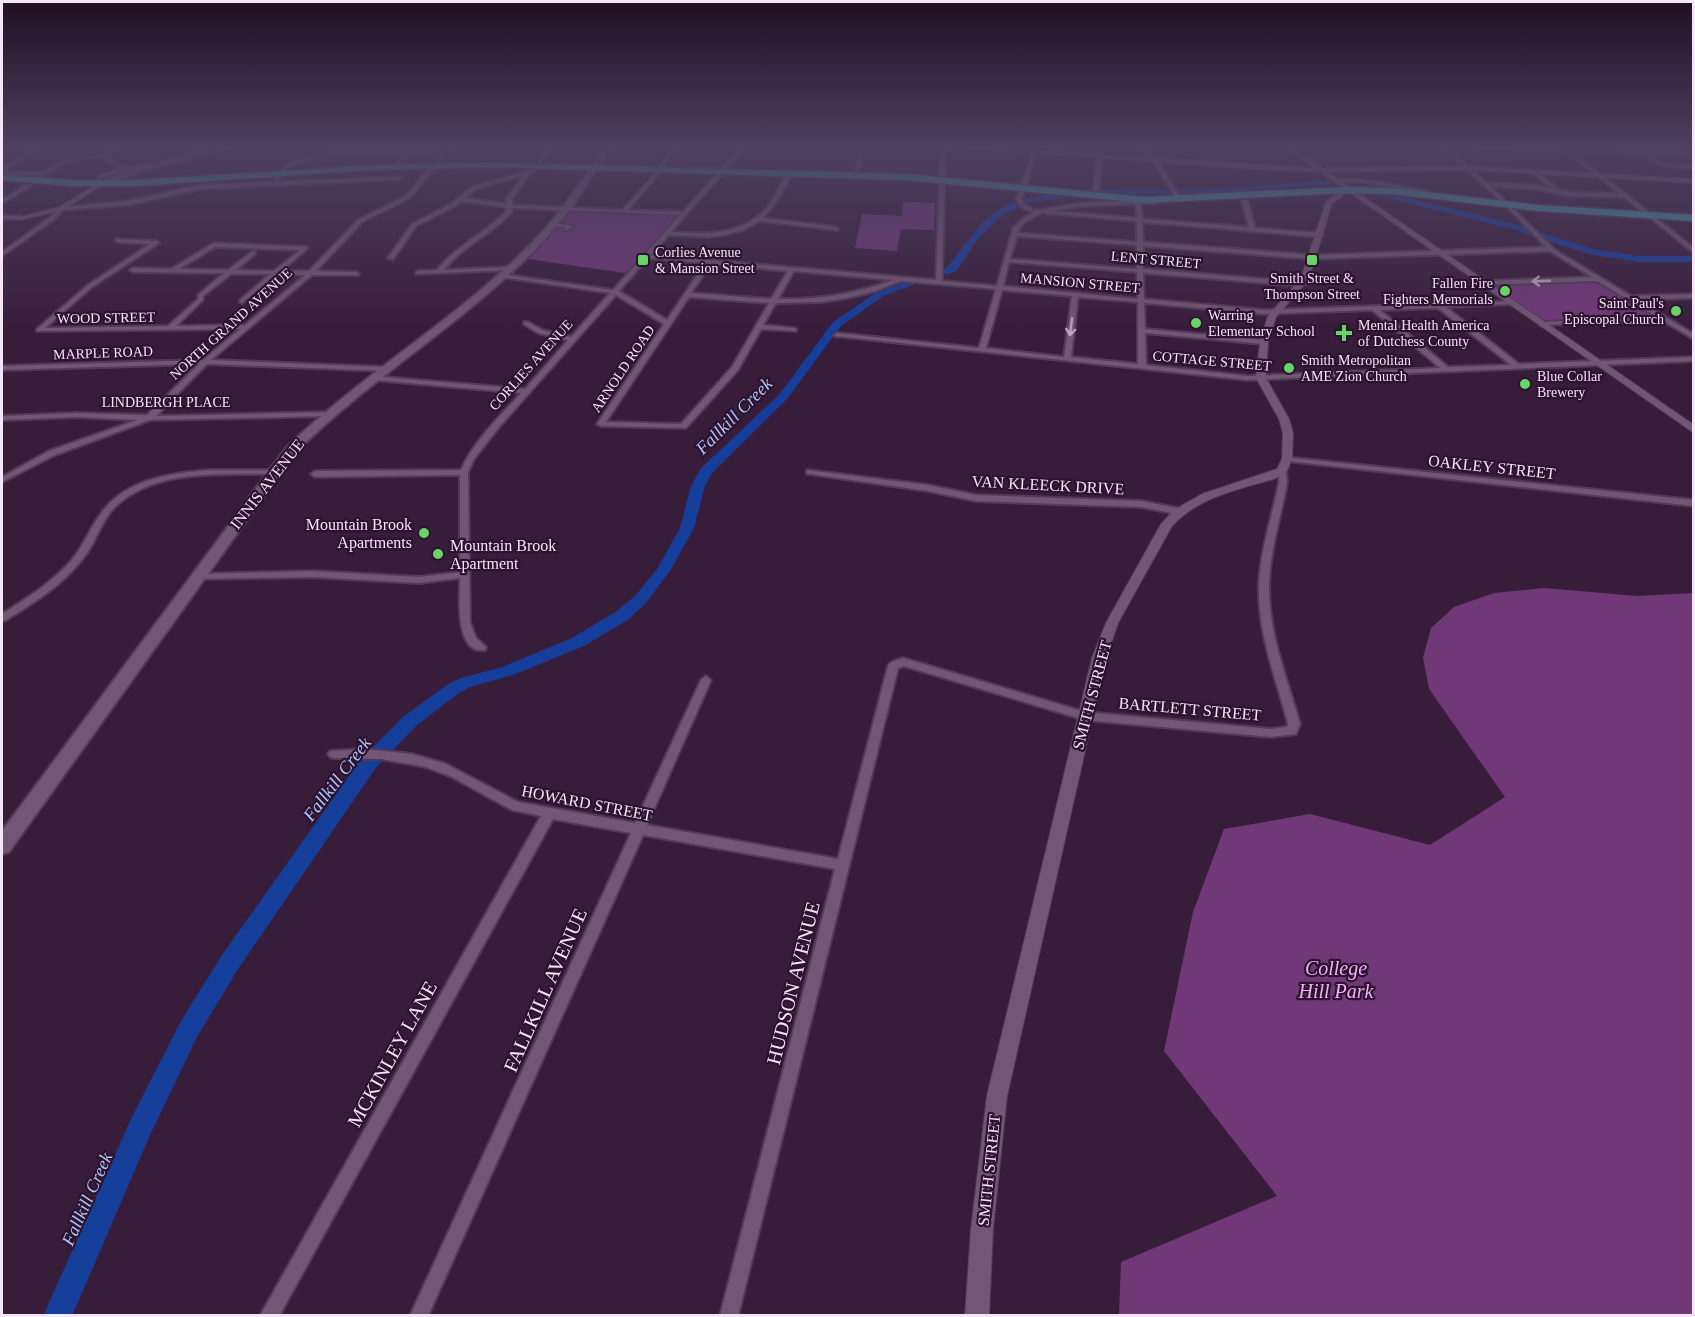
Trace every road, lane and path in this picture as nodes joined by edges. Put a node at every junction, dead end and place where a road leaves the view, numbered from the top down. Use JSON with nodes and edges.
{"nodes":[{"id":1,"x":78,"y":207,"type":"edge"},
{"id":2,"x":387,"y":207,"type":"edge"},
{"id":3,"x":445,"y":207,"type":"edge"},
{"id":4,"x":508,"y":207,"type":"edge"},
{"id":5,"x":520,"y":207,"type":"edge"},
{"id":6,"x":628,"y":207,"type":"edge"},
{"id":7,"x":689,"y":207,"type":"edge"},
{"id":8,"x":771,"y":207,"type":"edge"},
{"id":9,"x":941,"y":207,"type":"edge"},
{"id":10,"x":1030,"y":207,"type":"edge"},
{"id":11,"x":1058,"y":207,"type":"edge"},
{"id":12,"x":1139,"y":207,"type":"edge"},
{"id":13,"x":1247,"y":207,"type":"edge"},
{"id":14,"x":1329,"y":207,"type":"edge"},
{"id":15,"x":1375,"y":207,"type":"edge"},
{"id":16,"x":1510,"y":207,"type":"edge"},
{"id":17,"x":1542,"y":207,"type":"edge"},
{"id":18,"x":1639,"y":207,"type":"edge"},
{"id":19,"x":61,"y":209,"type":"junction"},
{"id":20,"x":567,"y":209,"type":"junction"},
{"id":21,"x":625,"y":211,"type":"junction"},
{"id":22,"x":1039,"y":212,"type":"junction"},
{"id":23,"x":683,"y":214,"type":"junction"},
{"id":24,"x":1648,"y":215,"type":"junction"},
{"id":25,"x":2,"y":218,"type":"edge"},
{"id":26,"x":20,"y":218,"type":"joint"},
{"id":27,"x":1694,"y":218,"type":"edge"},
{"id":28,"x":759,"y":219,"type":"junction"},
{"id":29,"x":1139,"y":219,"type":"junction"},
{"id":30,"x":552,"y":225,"type":"junction"},
{"id":31,"x":1252,"y":228,"type":"junction"},
{"id":32,"x":567,"y":229,"type":"dead end"},
{"id":33,"x":835,"y":230,"type":"dead end"},
{"id":34,"x":666,"y":233,"type":"junction"},
{"id":35,"x":1014,"y":234,"type":"junction"},
{"id":36,"x":1320,"y":235,"type":"junction"},
{"id":37,"x":118,"y":240,"type":"dead end"},
{"id":38,"x":1140,"y":244,"type":"junction"},
{"id":39,"x":253,"y":246,"type":"junction"},
{"id":40,"x":272,"y":246,"type":"junction"},
{"id":41,"x":1551,"y":249,"type":"junction"},
{"id":42,"x":1694,"y":251,"type":"edge"},
{"id":43,"x":253,"y":253,"type":"junction"},
{"id":44,"x":1441,"y":253,"type":"junction"},
{"id":45,"x":2,"y":254,"type":"edge"},
{"id":46,"x":647,"y":256,"type":"junction"},
{"id":47,"x":1313,"y":257,"type":"junction"},
{"id":48,"x":391,"y":258,"type":"dead end"},
{"id":49,"x":1007,"y":260,"type":"junction"},
{"id":50,"x":709,"y":262,"type":"junction"},
{"id":51,"x":123,"y":265,"type":"junction"},
{"id":52,"x":792,"y":269,"type":"junction"},
{"id":53,"x":172,"y":271,"type":"junction"},
{"id":54,"x":1141,"y":271,"type":"junction"},
{"id":55,"x":128,"y":272,"type":"junction"},
{"id":56,"x":439,"y":272,"type":"junction"},
{"id":57,"x":506,"y":272,"type":"junction"},
{"id":58,"x":227,"y":273,"type":"junction"},
{"id":59,"x":418,"y":273,"type":"dead end"},
{"id":60,"x":274,"y":274,"type":"junction"},
{"id":61,"x":356,"y":274,"type":"dead end"},
{"id":62,"x":307,"y":275,"type":"junction"},
{"id":63,"x":104,"y":276,"type":"junction"},
{"id":64,"x":902,"y":279,"type":"junction"},
{"id":65,"x":1597,"y":279,"type":"junction"},
{"id":66,"x":939,"y":282,"type":"junction"},
{"id":67,"x":1302,"y":284,"type":"junction"},
{"id":68,"x":1484,"y":284,"type":"junction"},
{"id":69,"x":1000,"y":288,"type":"junction"},
{"id":70,"x":615,"y":292,"type":"junction"},
{"id":71,"x":687,"y":295,"type":"junction"},
{"id":72,"x":1075,"y":295,"type":"junction"},
{"id":73,"x":1694,"y":296,"type":"edge"},
{"id":74,"x":1629,"y":298,"type":"junction"},
{"id":75,"x":242,"y":301,"type":"dead end"},
{"id":76,"x":1142,"y":301,"type":"junction"},
{"id":77,"x":774,"y":302,"type":"junction"},
{"id":78,"x":1512,"y":303,"type":"junction"},
{"id":79,"x":1440,"y":306,"type":"junction"},
{"id":80,"x":1375,"y":309,"type":"junction"},
{"id":81,"x":1276,"y":312,"type":"junction"},
{"id":82,"x":1663,"y":319,"type":"junction"},
{"id":83,"x":526,"y":323,"type":"dead end"},
{"id":84,"x":668,"y":324,"type":"junction"},
{"id":85,"x":1542,"y":324,"type":"junction"},
{"id":86,"x":244,"y":327,"type":"junction"},
{"id":87,"x":759,"y":327,"type":"junction"},
{"id":88,"x":170,"y":328,"type":"junction"},
{"id":89,"x":794,"y":330,"type":"dead end"},
{"id":90,"x":1142,"y":331,"type":"junction"},
{"id":91,"x":837,"y":335,"type":"dead end"},
{"id":92,"x":1694,"y":337,"type":"edge"},
{"id":93,"x":573,"y":339,"type":"junction"},
{"id":94,"x":1264,"y":342,"type":"junction"},
{"id":95,"x":982,"y":350,"type":"junction"},
{"id":96,"x":1067,"y":359,"type":"junction"},
{"id":97,"x":1694,"y":359,"type":"edge"},
{"id":98,"x":205,"y":362,"type":"junction"},
{"id":99,"x":1598,"y":363,"type":"junction"},
{"id":100,"x":1142,"y":367,"type":"junction"},
{"id":101,"x":1518,"y":367,"type":"junction"},
{"id":102,"x":2,"y":368,"type":"edge"},
{"id":103,"x":1447,"y":370,"type":"junction"},
{"id":104,"x":380,"y":373,"type":"junction"},
{"id":105,"x":1261,"y":378,"type":"junction"},
{"id":106,"x":526,"y":391,"type":"junction"},
{"id":107,"x":330,"y":414,"type":"junction"},
{"id":108,"x":2,"y":418,"type":"edge"},
{"id":109,"x":149,"y":418,"type":"junction"},
{"id":110,"x":1694,"y":430,"type":"edge"},
{"id":111,"x":1287,"y":459,"type":"junction"},
{"id":112,"x":1282,"y":471,"type":"junction"},
{"id":113,"x":274,"y":472,"type":"junction"},
{"id":114,"x":464,"y":472,"type":"junction"},
{"id":115,"x":810,"y":472,"type":"dead end"},
{"id":116,"x":315,"y":474,"type":"dead end"},
{"id":117,"x":3,"y":478,"type":"edge"},
{"id":118,"x":1694,"y":503,"type":"edge"},
{"id":119,"x":1177,"y":511,"type":"junction"},
{"id":120,"x":465,"y":574,"type":"junction"},
{"id":121,"x":197,"y":577,"type":"junction"},
{"id":122,"x":2,"y":618,"type":"edge"},
{"id":123,"x":481,"y":647,"type":"dead end"},
{"id":124,"x":897,"y":663,"type":"joint"},
{"id":125,"x":706,"y":680,"type":"dead end"},
{"id":126,"x":1085,"y":716,"type":"junction"},
{"id":127,"x":334,"y":754,"type":"dead end"},
{"id":128,"x":550,"y":812,"type":"junction"},
{"id":129,"x":638,"y":830,"type":"junction"},
{"id":130,"x":3,"y":842,"type":"edge"},
{"id":131,"x":842,"y":865,"type":"junction"},
{"id":132,"x":269,"y":1316,"type":"edge"},
{"id":133,"x":418,"y":1316,"type":"edge"},
{"id":134,"x":729,"y":1316,"type":"edge"},
{"id":135,"x":977,"y":1316,"type":"edge"}],
"edges":[{"from":1,"to":19,"type":"street"},
{"from":2,"to":62,"type":"street","name":"NORTH GRAND AVENUE"},
{"from":3,"to":48,"type":"street"},
{"from":4,"to":56,"type":"street"},
{"from":5,"to":20,"type":"street"},
{"from":6,"to":21,"type":"street"},
{"from":7,"to":23,"type":"street","name":"CORLIES AVENUE"},
{"from":8,"to":28,"type":"street"},
{"from":9,"to":66,"type":"street"},
{"from":10,"to":22,"type":"street"},
{"from":11,"to":22,"type":"street"},
{"from":12,"to":29,"type":"street"},
{"from":13,"to":31,"type":"street"},
{"from":14,"to":36,"type":"street"},
{"from":15,"to":44,"type":"street"},
{"from":16,"to":41,"type":"street"},
{"from":17,"to":24,"type":"highway"},
{"from":18,"to":24,"type":"street"},
{"from":19,"to":26,"type":"street"},
{"from":19,"to":45,"type":"street"},
{"from":20,"to":21,"type":"street"},
{"from":20,"to":30,"type":"main road","name":"INNIS AVENUE"},
{"from":21,"to":23,"type":"street"},
{"from":22,"to":29,"type":"street"},
{"from":22,"to":35,"type":"street"},
{"from":23,"to":34,"type":"street","name":"CORLIES AVENUE"},
{"from":24,"to":27,"type":"highway"},
{"from":24,"to":42,"type":"street"},
{"from":25,"to":26,"type":"street"},
{"from":28,"to":33,"type":"street"},
{"from":28,"to":34,"type":"street"},
{"from":29,"to":31,"type":"street"},
{"from":29,"to":38,"type":"street"},
{"from":30,"to":32,"type":"street"},
{"from":30,"to":57,"type":"main road","name":"INNIS AVENUE"},
{"from":31,"to":36,"type":"street"},
{"from":34,"to":46,"type":"street","name":"CORLIES AVENUE"},
{"from":35,"to":38,"type":"street"},
{"from":35,"to":49,"type":"street"},
{"from":36,"to":47,"type":"street"},
{"from":37,"to":51,"type":"street","name":"WOOD STREET"},
{"from":38,"to":47,"type":"street"},
{"from":38,"to":54,"type":"street"},
{"from":39,"to":40,"type":"street"},
{"from":39,"to":43,"type":"street"},
{"from":39,"to":53,"type":"street"},
{"from":40,"to":43,"type":"street"},
{"from":40,"to":60,"type":"street"},
{"from":41,"to":44,"type":"street"},
{"from":41,"to":65,"type":"street"},
{"from":43,"to":58,"type":"street"},
{"from":44,"to":47,"type":"street"},
{"from":44,"to":68,"type":"street"},
{"from":46,"to":50,"type":"street","name":"MANSION STREET"},
{"from":46,"to":70,"type":"street","name":"CORLIES AVENUE"},
{"from":47,"to":67,"type":"street"},
{"from":49,"to":54,"type":"street","name":"LENT STREET"},
{"from":49,"to":69,"type":"street"},
{"from":50,"to":52,"type":"street","name":"MANSION STREET"},
{"from":50,"to":71,"type":"street"},
{"from":51,"to":55,"type":"street"},
{"from":51,"to":63,"type":"street","name":"WOOD STREET"},
{"from":52,"to":64,"type":"street","name":"MANSION STREET"},
{"from":52,"to":77,"type":"street"},
{"from":53,"to":55,"type":"street"},
{"from":53,"to":58,"type":"street"},
{"from":54,"to":67,"type":"street","name":"LENT STREET"},
{"from":54,"to":76,"type":"street"},
{"from":55,"to":63,"type":"street"},
{"from":56,"to":57,"type":"street","name":"ARNOLD ROAD"},
{"from":56,"to":59,"type":"street","name":"ARNOLD ROAD"},
{"from":57,"to":70,"type":"street","name":"ARNOLD ROAD"},
{"from":57,"to":104,"type":"main road","name":"INNIS AVENUE"},
{"from":58,"to":60,"type":"street"},
{"from":58,"to":88,"type":"street"},
{"from":60,"to":62,"type":"street"},
{"from":60,"to":75,"type":"street"},
{"from":61,"to":62,"type":"street"},
{"from":62,"to":86,"type":"street","name":"NORTH GRAND AVENUE"},
{"from":63,"to":88,"type":"street","name":"WOOD STREET"},
{"from":64,"to":66,"type":"street","name":"MANSION STREET"},
{"from":64,"to":77,"type":"street"},
{"from":65,"to":68,"type":"street","one_way":true},
{"from":65,"to":74,"type":"street"},
{"from":66,"to":69,"type":"street","name":"MANSION STREET"},
{"from":67,"to":81,"type":"street"},
{"from":68,"to":78,"type":"street"},
{"from":69,"to":72,"type":"street","name":"MANSION STREET"},
{"from":69,"to":95,"type":"street"},
{"from":70,"to":84,"type":"street","name":"ARNOLD ROAD"},
{"from":70,"to":93,"type":"street","name":"CORLIES AVENUE"},
{"from":71,"to":77,"type":"street"},
{"from":71,"to":84,"type":"street"},
{"from":72,"to":76,"type":"street","name":"MANSION STREET"},
{"from":72,"to":96,"type":"street","one_way":true},
{"from":73,"to":74,"type":"street"},
{"from":74,"to":82,"type":"street"},
{"from":76,"to":81,"type":"street","name":"MANSION STREET"},
{"from":76,"to":90,"type":"street"},
{"from":77,"to":87,"type":"street"},
{"from":78,"to":79,"type":"street","name":"MANSION STREET"},
{"from":78,"to":85,"type":"street"},
{"from":79,"to":80,"type":"street","name":"MANSION STREET"},
{"from":79,"to":101,"type":"street"},
{"from":80,"to":81,"type":"street","name":"MANSION STREET"},
{"from":80,"to":103,"type":"street"},
{"from":81,"to":94,"type":"street"},
{"from":82,"to":85,"type":"street"},
{"from":82,"to":92,"type":"street"},
{"from":83,"to":93,"type":"street"},
{"from":84,"to":87,"type":"street","name":"ARNOLD ROAD"},
{"from":85,"to":99,"type":"street"},
{"from":86,"to":88,"type":"street","name":"WOOD STREET"},
{"from":86,"to":98,"type":"street","name":"NORTH GRAND AVENUE"},
{"from":87,"to":89,"type":"street"},
{"from":90,"to":94,"type":"street"},
{"from":90,"to":100,"type":"street"},
{"from":91,"to":95,"type":"street","name":"COTTAGE STREET"},
{"from":93,"to":106,"type":"street","name":"CORLIES AVENUE"},
{"from":94,"to":105,"type":"street"},
{"from":95,"to":96,"type":"street","name":"COTTAGE STREET"},
{"from":96,"to":100,"type":"street","name":"COTTAGE STREET"},
{"from":97,"to":99,"type":"street","name":"COTTAGE STREET"},
{"from":98,"to":102,"type":"street","name":"MARPLE ROAD"},
{"from":98,"to":104,"type":"street","name":"MARPLE ROAD"},
{"from":98,"to":109,"type":"street","name":"NORTH GRAND AVENUE"},
{"from":99,"to":101,"type":"street","name":"COTTAGE STREET"},
{"from":99,"to":110,"type":"street"},
{"from":100,"to":105,"type":"street","name":"COTTAGE STREET"},
{"from":101,"to":103,"type":"street","name":"COTTAGE STREET"},
{"from":103,"to":105,"type":"street","name":"COTTAGE STREET"},
{"from":104,"to":106,"type":"street","name":"MARPLE ROAD"},
{"from":104,"to":107,"type":"main road","name":"INNIS AVENUE"},
{"from":105,"to":111,"type":"street"},
{"from":106,"to":114,"type":"street","name":"CORLIES AVENUE"},
{"from":107,"to":109,"type":"street","name":"LINDBERGH PLACE"},
{"from":107,"to":113,"type":"main road","name":"INNIS AVENUE"},
{"from":108,"to":109,"type":"street","name":"LINDBERGH PLACE"},
{"from":109,"to":117,"type":"street","name":"NORTH GRAND AVENUE"},
{"from":111,"to":112,"type":"street"},
{"from":111,"to":118,"type":"street","name":"OAKLEY STREET"},
{"from":112,"to":119,"type":"street"},
{"from":112,"to":126,"type":"street","name":"BARTLETT STREET"},
{"from":113,"to":121,"type":"main road","name":"INNIS AVENUE"},
{"from":113,"to":122,"type":"street"},
{"from":114,"to":116,"type":"street"},
{"from":114,"to":120,"type":"street"},
{"from":115,"to":119,"type":"street","name":"VAN KLEECK DRIVE"},
{"from":119,"to":126,"type":"street","name":"SMITH STREET"},
{"from":120,"to":121,"type":"street"},
{"from":120,"to":123,"type":"street"},
{"from":121,"to":130,"type":"main road","name":"INNIS AVENUE"},
{"from":124,"to":126,"type":"street","name":"BARTLETT STREET"},
{"from":124,"to":131,"type":"street","name":"HUDSON AVENUE"},
{"from":125,"to":129,"type":"street","name":"FALLKILL AVENUE"},
{"from":126,"to":135,"type":"street","name":"SMITH STREET"},
{"from":127,"to":128,"type":"street","name":"HOWARD STREET"},
{"from":128,"to":129,"type":"street","name":"HOWARD STREET"},
{"from":128,"to":132,"type":"street","name":"MCKINLEY LANE"},
{"from":129,"to":131,"type":"street","name":"HOWARD STREET"},
{"from":129,"to":133,"type":"street","name":"FALLKILL AVENUE"},
{"from":131,"to":134,"type":"street","name":"HUDSON AVENUE"}]}
